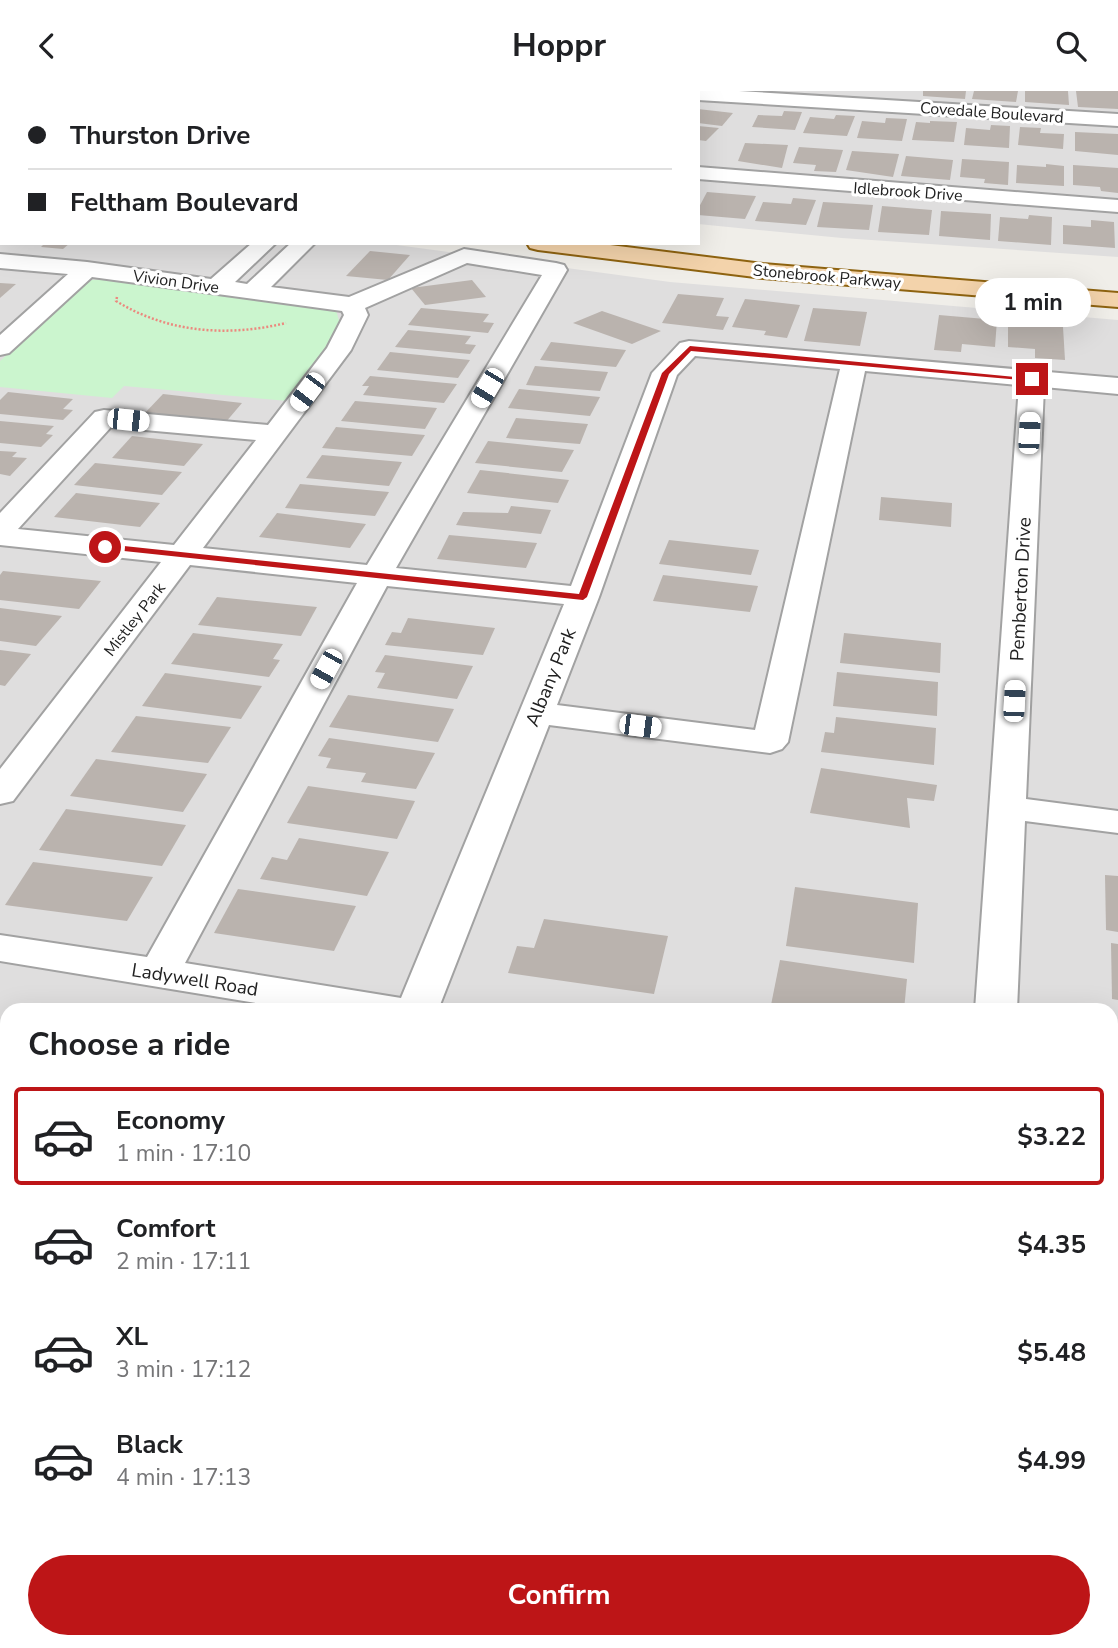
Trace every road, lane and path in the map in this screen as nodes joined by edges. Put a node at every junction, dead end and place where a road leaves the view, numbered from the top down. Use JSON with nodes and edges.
{"nodes":[{"id":1,"x":700,"y":94,"type":"edge"},
{"id":2,"x":889,"y":98,"type":"edge"},
{"id":3,"x":1118,"y":120,"type":"edge"},
{"id":4,"x":700,"y":173,"type":"edge"},
{"id":5,"x":1118,"y":206,"type":"edge"},
{"id":6,"x":263,"y":245,"type":"edge"},
{"id":7,"x":302,"y":245,"type":"edge"},
{"id":8,"x":554,"y":245,"type":"edge"},
{"id":9,"x":0,"y":261,"type":"edge"},
{"id":10,"x":87,"y":269,"type":"junction"},
{"id":11,"x":216,"y":287,"type":"junction"},
{"id":12,"x":252,"y":292,"type":"junction"},
{"id":13,"x":118,"y":293,"type":"dead end"},
{"id":14,"x":1118,"y":300,"type":"edge"},
{"id":15,"x":352,"y":305,"type":"junction"},
{"id":16,"x":292,"y":321,"type":"dead end"},
{"id":17,"x":0,"y":348,"type":"edge"},
{"id":18,"x":854,"y":363,"type":"junction"},
{"id":19,"x":1032,"y":379,"type":"junction"},
{"id":20,"x":1118,"y":386,"type":"edge"},
{"id":21,"x":275,"y":434,"type":"junction"},
{"id":22,"x":0,"y":533,"type":"edge"},
{"id":23,"x":184,"y":555,"type":"junction"},
{"id":24,"x":377,"y":575,"type":"junction"},
{"id":25,"x":583,"y":597,"type":"junction"},
{"id":26,"x":536,"y":713,"type":"junction"},
{"id":27,"x":0,"y":793,"type":"edge"},
{"id":28,"x":1007,"y":808,"type":"junction"},
{"id":29,"x":1118,"y":822,"type":"edge"},
{"id":30,"x":0,"y":948,"type":"edge"},
{"id":31,"x":159,"y":973,"type":"junction"},
{"id":32,"x":347,"y":1003,"type":"edge"},
{"id":33,"x":420,"y":1003,"type":"edge"},
{"id":34,"x":996,"y":1003,"type":"edge"}],
"edges":[{"from":1,"to":2,"type":"street","name":"Covedale Boulevard"},
{"from":2,"to":3,"type":"street","name":"Covedale Boulevard"},
{"from":4,"to":5,"type":"street","name":"Idlebrook Drive"},
{"from":6,"to":11,"type":"street"},
{"from":7,"to":12,"type":"street"},
{"from":8,"to":14,"type":"main road","name":"Stonebrook Parkway"},
{"from":9,"to":10,"type":"street","name":"Vivion Drive"},
{"from":10,"to":11,"type":"street","name":"Vivion Drive"},
{"from":10,"to":17,"type":"street"},
{"from":11,"to":12,"type":"street","name":"Vivion Drive"},
{"from":12,"to":15,"type":"street","name":"Vivion Drive"},
{"from":13,"to":16,"type":"path"},
{"from":15,"to":21,"type":"street","name":"Mistley Park"},
{"from":15,"to":24,"type":"street"},
{"from":18,"to":19,"type":"street"},
{"from":18,"to":25,"type":"street","name":"Albany Park"},
{"from":18,"to":26,"type":"street"},
{"from":19,"to":20,"type":"street"},
{"from":19,"to":28,"type":"street","name":"Pemberton Drive"},
{"from":21,"to":22,"type":"street"},
{"from":21,"to":23,"type":"street","name":"Mistley Park"},
{"from":22,"to":23,"type":"street"},
{"from":23,"to":24,"type":"street"},
{"from":23,"to":27,"type":"street","name":"Mistley Park"},
{"from":24,"to":25,"type":"street"},
{"from":24,"to":31,"type":"street"},
{"from":25,"to":26,"type":"street","name":"Albany Park"},
{"from":26,"to":33,"type":"street","name":"Albany Park"},
{"from":28,"to":29,"type":"street"},
{"from":28,"to":34,"type":"street","name":"Pemberton Drive"},
{"from":30,"to":31,"type":"street","name":"Ladywell Road"},
{"from":31,"to":32,"type":"street","name":"Ladywell Road"}]}
